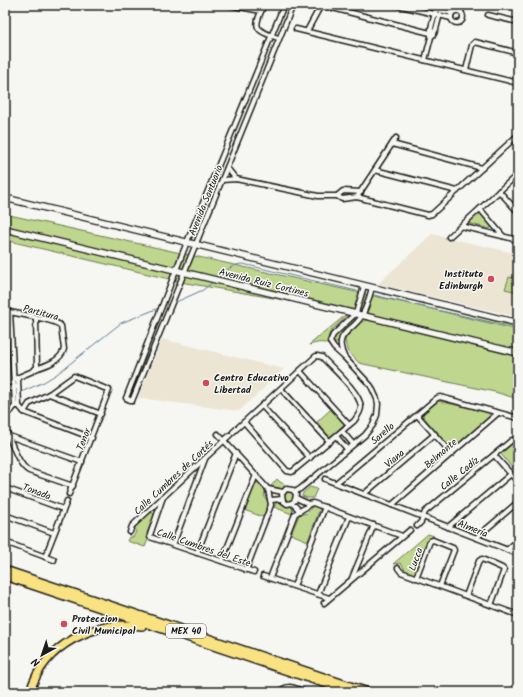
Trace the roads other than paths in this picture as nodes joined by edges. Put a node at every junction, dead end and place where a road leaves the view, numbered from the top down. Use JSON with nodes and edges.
{"nodes":[{"id":1,"x":229,"y":5,"type":"edge"},
{"id":2,"x":264,"y":5,"type":"edge"},
{"id":3,"x":284,"y":5,"type":"edge"},
{"id":4,"x":293,"y":5,"type":"edge"},
{"id":5,"x":397,"y":5,"type":"edge"},
{"id":6,"x":421,"y":5,"type":"edge"},
{"id":7,"x":458,"y":5,"type":"edge"},
{"id":8,"x":462,"y":5,"type":"edge"},
{"id":9,"x":436,"y":9,"type":"junction"},
{"id":10,"x":441,"y":10,"type":"junction"},
{"id":11,"x":261,"y":12,"type":"junction"},
{"id":12,"x":457,"y":12,"type":"junction"},
{"id":13,"x":435,"y":14,"type":"junction"},
{"id":14,"x":440,"y":15,"type":"junction"},
{"id":15,"x":488,"y":15,"type":"dead end"},
{"id":16,"x":451,"y":18,"type":"junction"},
{"id":17,"x":518,"y":22,"type":"edge"},
{"id":18,"x":296,"y":29,"type":"dead end"},
{"id":19,"x":307,"y":31,"type":"junction"},
{"id":20,"x":271,"y":35,"type":"junction"},
{"id":21,"x":432,"y":35,"type":"junction"},
{"id":22,"x":278,"y":38,"type":"junction"},
{"id":23,"x":518,"y":52,"type":"edge"},
{"id":24,"x":425,"y":60,"type":"junction"},
{"id":25,"x":466,"y":70,"type":"junction"},
{"id":26,"x":518,"y":83,"type":"edge"},
{"id":27,"x":518,"y":135,"type":"edge"},
{"id":28,"x":230,"y":138,"type":"junction"},
{"id":29,"x":396,"y":138,"type":"dead end"},
{"id":30,"x":238,"y":141,"type":"junction"},
{"id":31,"x":392,"y":144,"type":"junction"},
{"id":32,"x":227,"y":168,"type":"junction"},
{"id":33,"x":482,"y":168,"type":"junction"},
{"id":34,"x":375,"y":170,"type":"junction"},
{"id":35,"x":518,"y":174,"type":"edge"},
{"id":36,"x":236,"y":179,"type":"junction"},
{"id":37,"x":222,"y":180,"type":"junction"},
{"id":38,"x":457,"y":191,"type":"junction"},
{"id":39,"x":499,"y":191,"type":"junction"},
{"id":40,"x":361,"y":192,"type":"junction"},
{"id":41,"x":337,"y":196,"type":"junction"},
{"id":42,"x":357,"y":197,"type":"junction"},
{"id":43,"x":5,"y":198,"type":"edge"},
{"id":44,"x":480,"y":209,"type":"junction"},
{"id":45,"x":518,"y":212,"type":"edge"},
{"id":46,"x":461,"y":226,"type":"junction"},
{"id":47,"x":5,"y":229,"type":"edge"},
{"id":48,"x":503,"y":236,"type":"junction"},
{"id":49,"x":449,"y":237,"type":"dead end"},
{"id":50,"x":518,"y":240,"type":"edge"},
{"id":51,"x":187,"y":242,"type":"junction"},
{"id":52,"x":196,"y":244,"type":"junction"},
{"id":53,"x":176,"y":271,"type":"junction"},
{"id":54,"x":185,"y":273,"type":"junction"},
{"id":55,"x":364,"y":286,"type":"junction"},
{"id":56,"x":372,"y":288,"type":"junction"},
{"id":57,"x":5,"y":311,"type":"edge"},
{"id":58,"x":10,"y":312,"type":"junction"},
{"id":59,"x":356,"y":314,"type":"junction"},
{"id":60,"x":363,"y":315,"type":"junction"},
{"id":61,"x":36,"y":318,"type":"junction"},
{"id":62,"x":518,"y":323,"type":"edge"},
{"id":63,"x":518,"y":353,"type":"edge"},
{"id":64,"x":345,"y":358,"type":"junction"},
{"id":65,"x":35,"y":370,"type":"junction"},
{"id":66,"x":300,"y":371,"type":"junction"},
{"id":67,"x":16,"y":379,"type":"junction"},
{"id":68,"x":5,"y":389,"type":"edge"},
{"id":69,"x":17,"y":389,"type":"junction"},
{"id":70,"x":281,"y":389,"type":"junction"},
{"id":71,"x":49,"y":394,"type":"junction"},
{"id":72,"x":17,"y":406,"type":"junction"},
{"id":73,"x":262,"y":406,"type":"junction"},
{"id":74,"x":24,"y":412,"type":"junction"},
{"id":75,"x":5,"y":413,"type":"edge"},
{"id":76,"x":498,"y":413,"type":"junction"},
{"id":77,"x":101,"y":414,"type":"junction"},
{"id":78,"x":417,"y":415,"type":"junction"},
{"id":79,"x":518,"y":418,"type":"edge"},
{"id":80,"x":244,"y":422,"type":"junction"},
{"id":81,"x":349,"y":425,"type":"junction"},
{"id":82,"x":5,"y":428,"type":"edge"},
{"id":83,"x":342,"y":432,"type":"junction"},
{"id":84,"x":218,"y":434,"type":"dead end"},
{"id":85,"x":434,"y":434,"type":"junction"},
{"id":86,"x":9,"y":436,"type":"junction"},
{"id":87,"x":336,"y":436,"type":"junction"},
{"id":88,"x":92,"y":438,"type":"junction"},
{"id":89,"x":224,"y":440,"type":"junction"},
{"id":90,"x":518,"y":440,"type":"edge"},
{"id":91,"x":330,"y":442,"type":"junction"},
{"id":92,"x":353,"y":444,"type":"junction"},
{"id":93,"x":348,"y":449,"type":"junction"},
{"id":94,"x":236,"y":453,"type":"junction"},
{"id":95,"x":452,"y":454,"type":"junction"},
{"id":96,"x":494,"y":455,"type":"junction"},
{"id":97,"x":206,"y":458,"type":"junction"},
{"id":98,"x":310,"y":458,"type":"junction"},
{"id":99,"x":82,"y":462,"type":"junction"},
{"id":100,"x":511,"y":474,"type":"junction"},
{"id":101,"x":256,"y":475,"type":"junction"},
{"id":102,"x":325,"y":479,"type":"dead end"},
{"id":103,"x":518,"y":482,"type":"edge"},
{"id":104,"x":336,"y":483,"type":"junction"},
{"id":105,"x":72,"y":486,"type":"junction"},
{"id":106,"x":5,"y":488,"type":"edge"},
{"id":107,"x":268,"y":489,"type":"junction"},
{"id":108,"x":283,"y":492,"type":"junction"},
{"id":109,"x":295,"y":492,"type":"junction"},
{"id":110,"x":69,"y":494,"type":"dead end"},
{"id":111,"x":364,"y":494,"type":"junction"},
{"id":112,"x":163,"y":497,"type":"junction"},
{"id":113,"x":296,"y":498,"type":"junction"},
{"id":114,"x":282,"y":499,"type":"junction"},
{"id":115,"x":271,"y":500,"type":"junction"},
{"id":116,"x":67,"y":501,"type":"dead end"},
{"id":117,"x":518,"y":502,"type":"edge"},
{"id":118,"x":292,"y":503,"type":"junction"},
{"id":119,"x":309,"y":504,"type":"junction"},
{"id":120,"x":392,"y":505,"type":"junction"},
{"id":121,"x":325,"y":507,"type":"junction"},
{"id":122,"x":63,"y":509,"type":"junction"},
{"id":123,"x":300,"y":511,"type":"junction"},
{"id":124,"x":5,"y":515,"type":"edge"},
{"id":125,"x":349,"y":516,"type":"junction"},
{"id":126,"x":422,"y":517,"type":"junction"},
{"id":127,"x":374,"y":525,"type":"junction"},
{"id":128,"x":417,"y":526,"type":"dead end"},
{"id":129,"x":448,"y":527,"type":"junction"},
{"id":130,"x":410,"y":530,"type":"dead end"},
{"id":131,"x":130,"y":532,"type":"dead end"},
{"id":132,"x":54,"y":533,"type":"junction"},
{"id":133,"x":402,"y":536,"type":"junction"},
{"id":134,"x":476,"y":538,"type":"junction"},
{"id":135,"x":518,"y":540,"type":"edge"},
{"id":136,"x":5,"y":542,"type":"edge"},
{"id":137,"x":173,"y":545,"type":"junction"},
{"id":138,"x":507,"y":550,"type":"junction"},
{"id":139,"x":197,"y":553,"type":"junction"},
{"id":140,"x":518,"y":554,"type":"edge"},
{"id":141,"x":45,"y":557,"type":"junction"},
{"id":142,"x":54,"y":560,"type":"dead end"},
{"id":143,"x":222,"y":561,"type":"junction"},
{"id":144,"x":398,"y":568,"type":"dead end"},
{"id":145,"x":5,"y":570,"type":"edge"},
{"id":146,"x":246,"y":570,"type":"junction"},
{"id":147,"x":254,"y":572,"type":"dead end"},
{"id":148,"x":5,"y":576,"type":"edge"},
{"id":149,"x":264,"y":576,"type":"dead end"},
{"id":150,"x":270,"y":578,"type":"junction"},
{"id":151,"x":416,"y":578,"type":"junction"},
{"id":152,"x":351,"y":579,"type":"junction"},
{"id":153,"x":294,"y":586,"type":"junction"},
{"id":154,"x":440,"y":586,"type":"junction"},
{"id":155,"x":318,"y":594,"type":"junction"},
{"id":156,"x":466,"y":596,"type":"junction"},
{"id":157,"x":329,"y":598,"type":"junction"},
{"id":158,"x":324,"y":603,"type":"dead end"},
{"id":159,"x":491,"y":605,"type":"junction"},
{"id":160,"x":517,"y":613,"type":"edge"},
{"id":161,"x":159,"y":628,"type":"junction"},
{"id":162,"x":30,"y":692,"type":"edge"},
{"id":163,"x":279,"y":692,"type":"edge"},
{"id":164,"x":305,"y":692,"type":"edge"},
{"id":165,"x":350,"y":692,"type":"edge"},
{"id":166,"x":368,"y":692,"type":"edge"}],
"edges":[{"from":1,"to":11,"type":"street"},
{"from":2,"to":11,"type":"street"},
{"from":3,"to":20,"type":"street","name":"Avenida Santuario"},
{"from":4,"to":22,"type":"street","name":"Avenida Santuario"},
{"from":5,"to":13,"type":"street"},
{"from":6,"to":9,"type":"street"},
{"from":7,"to":12,"type":"street"},
{"from":8,"to":12,"type":"street"},
{"from":9,"to":10,"type":"street"},
{"from":9,"to":13,"type":"street"},
{"from":10,"to":12,"type":"street"},
{"from":10,"to":14,"type":"street"},
{"from":11,"to":20,"type":"street"},
{"from":12,"to":16,"type":"street"},
{"from":12,"to":16,"type":"street"},
{"from":13,"to":14,"type":"street"},
{"from":13,"to":21,"type":"street"},
{"from":14,"to":16,"type":"street"},
{"from":14,"to":21,"type":"street"},
{"from":15,"to":17,"type":"street"},
{"from":18,"to":19,"type":"street"},
{"from":19,"to":21,"type":"street"},
{"from":19,"to":24,"type":"street"},
{"from":20,"to":22,"type":"street"},
{"from":20,"to":28,"type":"street","name":"Avenida Santuario"},
{"from":21,"to":24,"type":"street"},
{"from":22,"to":30,"type":"street","name":"Avenida Santuario"},
{"from":23,"to":25,"type":"street"},
{"from":24,"to":25,"type":"street"},
{"from":25,"to":26,"type":"street"},
{"from":27,"to":33,"type":"street"},
{"from":28,"to":30,"type":"street"},
{"from":28,"to":51,"type":"street","name":"Avenida Santuario"},
{"from":29,"to":31,"type":"street"},
{"from":30,"to":32,"type":"street","name":"Avenida Santuario"},
{"from":31,"to":33,"type":"street"},
{"from":31,"to":34,"type":"street"},
{"from":32,"to":36,"type":"street"},
{"from":32,"to":37,"type":"street","name":"Avenida Santuario"},
{"from":33,"to":38,"type":"street"},
{"from":34,"to":38,"type":"street"},
{"from":34,"to":40,"type":"street"},
{"from":35,"to":39,"type":"street"},
{"from":36,"to":37,"type":"street"},
{"from":36,"to":41,"type":"street"},
{"from":37,"to":52,"type":"street","name":"Avenida Santuario"},
{"from":38,"to":42,"type":"street"},
{"from":39,"to":44,"type":"street"},
{"from":39,"to":45,"type":"street"},
{"from":40,"to":41,"type":"street"},
{"from":40,"to":42,"type":"street"},
{"from":41,"to":42,"type":"street"},
{"from":43,"to":51,"type":"main road","name":"Avenida Ruiz Cortines"},
{"from":44,"to":46,"type":"street"},
{"from":44,"to":48,"type":"street"},
{"from":46,"to":48,"type":"street"},
{"from":46,"to":49,"type":"street"},
{"from":47,"to":53,"type":"main road","name":"Avenida Ruiz Cortines"},
{"from":48,"to":50,"type":"street"},
{"from":51,"to":52,"type":"main road","name":"Avenida Ruiz Cortines"},
{"from":51,"to":53,"type":"street","name":"Avenida Santuario"},
{"from":52,"to":54,"type":"street","name":"Avenida Santuario"},
{"from":52,"to":55,"type":"main road","name":"Avenida Ruiz Cortines"},
{"from":53,"to":54,"type":"main road","name":"Avenida Ruiz Cortines"},
{"from":53,"to":54,"type":"street","name":"Avenida Santuario"},
{"from":54,"to":59,"type":"main road","name":"Avenida Ruiz Cortines"},
{"from":55,"to":56,"type":"main road","name":"Avenida Ruiz Cortines"},
{"from":55,"to":59,"type":"street"},
{"from":56,"to":60,"type":"street"},
{"from":56,"to":62,"type":"main road","name":"Avenida Ruiz Cortines"},
{"from":57,"to":58,"type":"street","name":"Partitura"},
{"from":58,"to":61,"type":"street","name":"Partitura"},
{"from":58,"to":67,"type":"street"},
{"from":59,"to":60,"type":"main road","name":"Avenida Ruiz Cortines"},
{"from":59,"to":64,"type":"street"},
{"from":60,"to":63,"type":"main road","name":"Avenida Ruiz Cortines"},
{"from":60,"to":64,"type":"street"},
{"from":61,"to":65,"type":"street"},
{"from":61,"to":65,"type":"street","name":"Partitura"},
{"from":64,"to":92,"type":"street"},
{"from":65,"to":67,"type":"street"},
{"from":66,"to":70,"type":"street","name":"Calle Cumbres de Cortés"},
{"from":66,"to":81,"type":"street"},
{"from":66,"to":81,"type":"street","name":"Calle Cumbres de Cortés"},
{"from":67,"to":69,"type":"street"},
{"from":68,"to":69,"type":"street"},
{"from":69,"to":72,"type":"street"},
{"from":70,"to":73,"type":"street","name":"Calle Cumbres de Cortés"},
{"from":70,"to":91,"type":"street"},
{"from":71,"to":74,"type":"street"},
{"from":71,"to":77,"type":"street"},
{"from":71,"to":77,"type":"street","name":"Tenor"},
{"from":72,"to":74,"type":"street"},
{"from":72,"to":75,"type":"street"},
{"from":73,"to":80,"type":"street","name":"Calle Cumbres de Cortés"},
{"from":73,"to":98,"type":"street"},
{"from":74,"to":88,"type":"street"},
{"from":76,"to":78,"type":"street","name":"Sarello"},
{"from":76,"to":79,"type":"street"},
{"from":76,"to":95,"type":"street","name":"Belmonte"},
{"from":77,"to":88,"type":"street","name":"Tenor"},
{"from":78,"to":85,"type":"street"},
{"from":78,"to":104,"type":"street","name":"Sarello"},
{"from":80,"to":89,"type":"street","name":"Calle Cumbres de Cortés"},
{"from":80,"to":98,"type":"street"},
{"from":81,"to":83,"type":"street"},
{"from":82,"to":86,"type":"street"},
{"from":83,"to":87,"type":"street"},
{"from":83,"to":92,"type":"street"},
{"from":84,"to":89,"type":"street"},
{"from":85,"to":95,"type":"street"},
{"from":85,"to":111,"type":"street","name":"Viana"},
{"from":86,"to":99,"type":"street"},
{"from":86,"to":105,"type":"street"},
{"from":87,"to":91,"type":"street"},
{"from":87,"to":93,"type":"street"},
{"from":88,"to":99,"type":"street","name":"Tenor"},
{"from":89,"to":94,"type":"street"},
{"from":89,"to":97,"type":"street","name":"Calle Cumbres de Cortés"},
{"from":90,"to":96,"type":"street","name":"Calle Cadíz"},
{"from":91,"to":98,"type":"street"},
{"from":92,"to":93,"type":"street"},
{"from":93,"to":109,"type":"street"},
{"from":94,"to":101,"type":"street"},
{"from":94,"to":139,"type":"street"},
{"from":95,"to":120,"type":"street","name":"Belmonte"},
{"from":96,"to":100,"type":"street"},
{"from":96,"to":126,"type":"street","name":"Calle Cadíz"},
{"from":97,"to":112,"type":"street","name":"Calle Cumbres de Cortés"},
{"from":97,"to":137,"type":"street"},
{"from":99,"to":105,"type":"street","name":"Tenor"},
{"from":100,"to":103,"type":"street"},
{"from":100,"to":129,"type":"street"},
{"from":101,"to":107,"type":"street"},
{"from":101,"to":143,"type":"street"},
{"from":102,"to":104,"type":"street"},
{"from":104,"to":111,"type":"street"},
{"from":105,"to":110,"type":"street","name":"Tenor"},
{"from":106,"to":122,"type":"street","name":"Tonada"},
{"from":107,"to":108,"type":"street"},
{"from":107,"to":115,"type":"street"},
{"from":108,"to":109,"type":"street"},
{"from":108,"to":114,"type":"street"},
{"from":109,"to":113,"type":"street"},
{"from":111,"to":120,"type":"street"},
{"from":112,"to":131,"type":"street","name":"Calle Cumbres de Cortés"},
{"from":112,"to":137,"type":"street","name":"Calle Cumbres del Este"},
{"from":113,"to":118,"type":"street"},
{"from":113,"to":119,"type":"street"},
{"from":114,"to":115,"type":"street"},
{"from":114,"to":118,"type":"street"},
{"from":115,"to":146,"type":"street"},
{"from":116,"to":122,"type":"street"},
{"from":117,"to":134,"type":"street"},
{"from":118,"to":123,"type":"street"},
{"from":119,"to":121,"type":"street"},
{"from":119,"to":123,"type":"street"},
{"from":120,"to":126,"type":"street"},
{"from":121,"to":125,"type":"street"},
{"from":121,"to":153,"type":"street"},
{"from":122,"to":132,"type":"street"},
{"from":123,"to":150,"type":"street"},
{"from":124,"to":132,"type":"street"},
{"from":125,"to":127,"type":"street"},
{"from":125,"to":155,"type":"street"},
{"from":126,"to":128,"type":"street","name":"Calle Cadíz"},
{"from":126,"to":129,"type":"street","name":"Almería"},
{"from":127,"to":133,"type":"street"},
{"from":127,"to":152,"type":"street"},
{"from":129,"to":134,"type":"street","name":"Almería"},
{"from":130,"to":133,"type":"street"},
{"from":132,"to":141,"type":"street"},
{"from":133,"to":152,"type":"street"},
{"from":134,"to":138,"type":"street","name":"Almería"},
{"from":135,"to":138,"type":"street"},
{"from":136,"to":141,"type":"street"},
{"from":137,"to":139,"type":"street","name":"Calle Cumbres del Este"},
{"from":138,"to":140,"type":"street","name":"Almería"},
{"from":139,"to":143,"type":"street","name":"Calle Cumbres del Este"},
{"from":141,"to":142,"type":"street"},
{"from":143,"to":146,"type":"street","name":"Calle Cumbres del Este"},
{"from":144,"to":151,"type":"street"},
{"from":145,"to":166,"type":"highway","number":"MEX 40"},
{"from":146,"to":147,"type":"street","name":"Calle Cumbres del Este"},
{"from":148,"to":161,"type":"highway","number":"MEX 40"},
{"from":149,"to":150,"type":"street"},
{"from":150,"to":153,"type":"street"},
{"from":151,"to":154,"type":"street"},
{"from":151,"to":154,"type":"street","name":"Lucca"},
{"from":152,"to":157,"type":"street"},
{"from":153,"to":155,"type":"street"},
{"from":154,"to":156,"type":"street"},
{"from":155,"to":157,"type":"street"},
{"from":156,"to":159,"type":"street"},
{"from":156,"to":159,"type":"street"},
{"from":157,"to":158,"type":"street"},
{"from":159,"to":160,"type":"street"},
{"from":161,"to":162,"type":"highway"},
{"from":161,"to":165,"type":"highway","number":"MEX 40"},
{"from":163,"to":164,"type":"street"}]}
